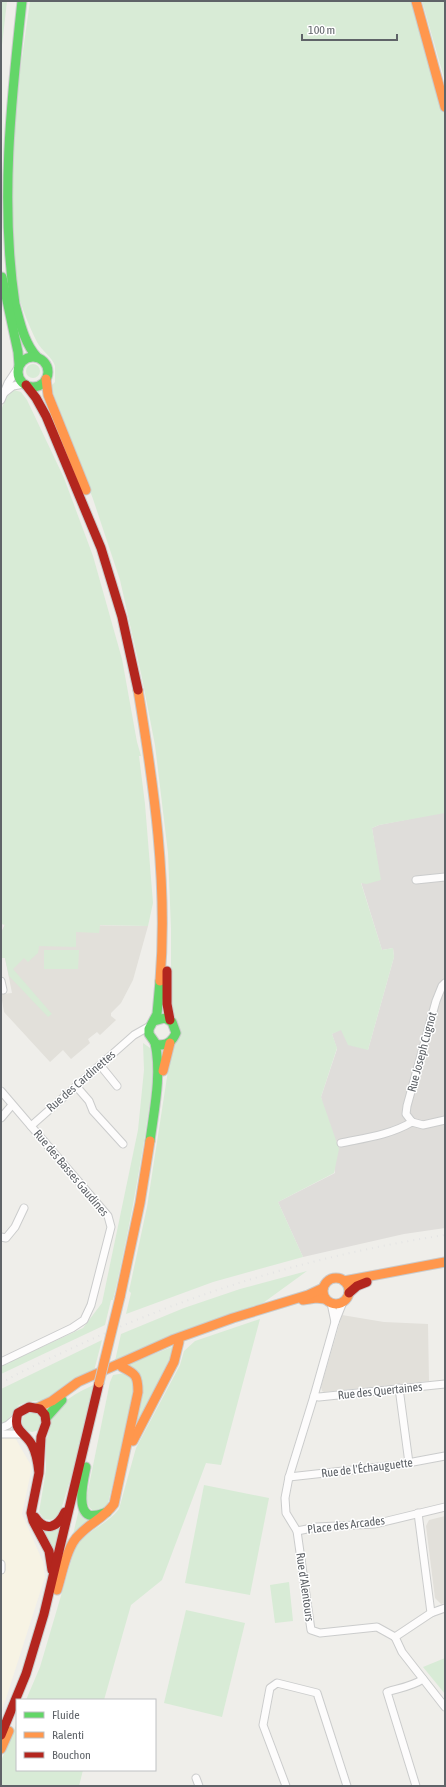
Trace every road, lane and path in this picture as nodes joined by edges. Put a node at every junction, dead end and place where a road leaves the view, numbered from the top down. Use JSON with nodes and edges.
{"nodes":[{"id":1,"x":17,"y":1,"type":"edge"},
{"id":2,"x":22,"y":1,"type":"edge"},
{"id":3,"x":416,"y":1,"type":"edge"},
{"id":4,"x":445,"y":106,"type":"edge"},
{"id":5,"x":1,"y":144,"type":"edge"},
{"id":6,"x":1,"y":271,"type":"edge"},
{"id":7,"x":37,"y":357,"type":"junction"},
{"id":8,"x":18,"y":366,"type":"junction"},
{"id":9,"x":46,"y":379,"type":"junction"},
{"id":10,"x":25,"y":385,"type":"junction"},
{"id":11,"x":2,"y":396,"type":"edge"},
{"id":12,"x":445,"y":877,"type":"edge"},
{"id":13,"x":416,"y":880,"type":"dead end"},
{"id":14,"x":1,"y":981,"type":"edge"},
{"id":15,"x":445,"y":983,"type":"edge"},
{"id":16,"x":3,"y":990,"type":"dead end"},
{"id":17,"x":170,"y":1020,"type":"junction"},
{"id":18,"x":152,"y":1024,"type":"junction"},
{"id":19,"x":132,"y":1038,"type":"junction"},
{"id":20,"x":153,"y":1041,"type":"junction"},
{"id":21,"x":170,"y":1043,"type":"junction"},
{"id":22,"x":100,"y":1065,"type":"junction"},
{"id":23,"x":76,"y":1086,"type":"junction"},
{"id":24,"x":117,"y":1086,"type":"dead end"},
{"id":25,"x":1,"y":1092,"type":"edge"},
{"id":26,"x":12,"y":1105,"type":"junction"},
{"id":27,"x":1,"y":1118,"type":"edge"},
{"id":28,"x":445,"y":1120,"type":"edge"},
{"id":29,"x":412,"y":1122,"type":"junction"},
{"id":30,"x":31,"y":1126,"type":"junction"},
{"id":31,"x":341,"y":1143,"type":"dead end"},
{"id":32,"x":123,"y":1144,"type":"dead end"},
{"id":33,"x":24,"y":1208,"type":"dead end"},
{"id":34,"x":1,"y":1237,"type":"edge"},
{"id":35,"x":445,"y":1262,"type":"edge"},
{"id":36,"x":445,"y":1266,"type":"edge"},
{"id":37,"x":344,"y":1281,"type":"junction"},
{"id":38,"x":323,"y":1288,"type":"junction"},
{"id":39,"x":349,"y":1293,"type":"junction"},
{"id":40,"x":123,"y":1297,"type":"junction"},
{"id":41,"x":328,"y":1301,"type":"junction"},
{"id":42,"x":343,"y":1302,"type":"junction"},
{"id":43,"x":335,"y":1322,"type":"junction"},
{"id":44,"x":179,"y":1342,"type":"junction"},
{"id":45,"x":1,"y":1362,"type":"edge"},
{"id":46,"x":122,"y":1367,"type":"junction"},
{"id":47,"x":102,"y":1382,"type":"junction"},
{"id":48,"x":445,"y":1384,"type":"edge"},
{"id":49,"x":399,"y":1388,"type":"junction"},
{"id":50,"x":314,"y":1396,"type":"junction"},
{"id":51,"x":37,"y":1408,"type":"junction"},
{"id":52,"x":16,"y":1418,"type":"junction"},
{"id":53,"x":46,"y":1418,"type":"junction"},
{"id":54,"x":1,"y":1428,"type":"edge"},
{"id":55,"x":43,"y":1432,"type":"junction"},
{"id":56,"x":1,"y":1434,"type":"edge"},
{"id":57,"x":23,"y":1435,"type":"junction"},
{"id":58,"x":88,"y":1454,"type":"junction"},
{"id":59,"x":126,"y":1456,"type":"junction"},
{"id":60,"x":445,"y":1456,"type":"edge"},
{"id":61,"x":409,"y":1463,"type":"junction"},
{"id":62,"x":78,"y":1472,"type":"junction"},
{"id":63,"x":39,"y":1473,"type":"junction"},
{"id":64,"x":289,"y":1478,"type":"junction"},
{"id":65,"x":32,"y":1507,"type":"junction"},
{"id":66,"x":445,"y":1507,"type":"edge"},
{"id":67,"x":110,"y":1510,"type":"junction"},
{"id":68,"x":418,"y":1513,"type":"junction"},
{"id":69,"x":297,"y":1531,"type":"junction"},
{"id":70,"x":1,"y":1564,"type":"edge"},
{"id":71,"x":1,"y":1570,"type":"edge"},
{"id":72,"x":445,"y":1608,"type":"edge"},
{"id":73,"x":48,"y":1610,"type":"junction"},
{"id":74,"x":431,"y":1613,"type":"junction"},
{"id":75,"x":395,"y":1637,"type":"junction"},
{"id":76,"x":423,"y":1679,"type":"junction"},
{"id":77,"x":22,"y":1699,"type":"edge"},
{"id":78,"x":445,"y":1707,"type":"edge"},
{"id":79,"x":16,"y":1714,"type":"edge"},
{"id":80,"x":1,"y":1735,"type":"edge"},
{"id":81,"x":1,"y":1749,"type":"edge"},
{"id":82,"x":196,"y":1778,"type":"dead end"},
{"id":83,"x":199,"y":1786,"type":"edge"},
{"id":84,"x":286,"y":1786,"type":"edge"},
{"id":85,"x":347,"y":1786,"type":"edge"},
{"id":86,"x":416,"y":1786,"type":"edge"}],
"edges":[{"from":1,"to":5,"type":"main road"},
{"from":2,"to":7,"type":"main road"},
{"from":3,"to":4,"type":"main road"},
{"from":6,"to":8,"type":"main road"},
{"from":7,"to":8,"type":"main road"},
{"from":7,"to":9,"type":"main road"},
{"from":8,"to":10,"type":"main road"},
{"from":8,"to":11,"type":"street"},
{"from":9,"to":10,"type":"main road"},
{"from":9,"to":17,"type":"main road"},
{"from":10,"to":11,"type":"street"},
{"from":10,"to":18,"type":"main road"},
{"from":12,"to":13,"type":"street"},
{"from":14,"to":16,"type":"street"},
{"from":15,"to":29,"type":"street","name":"Rue Joseph Cugnot"},
{"from":17,"to":18,"type":"main road"},
{"from":17,"to":21,"type":"main road"},
{"from":18,"to":19,"type":"street","name":"Rue des Cardinettes"},
{"from":18,"to":20,"type":"main road"},
{"from":19,"to":20,"type":"street"},
{"from":19,"to":22,"type":"street","name":"Rue des Cardinettes"},
{"from":20,"to":21,"type":"main road"},
{"from":20,"to":40,"type":"main road"},
{"from":21,"to":40,"type":"main road"},
{"from":22,"to":23,"type":"street","name":"Rue des Cardinettes"},
{"from":22,"to":24,"type":"street"},
{"from":23,"to":30,"type":"street","name":"Rue des Cardinettes"},
{"from":23,"to":32,"type":"street"},
{"from":25,"to":26,"type":"street","name":"Rue des Basses Gaudines"},
{"from":26,"to":27,"type":"street"},
{"from":26,"to":30,"type":"street","name":"Rue des Basses Gaudines"},
{"from":28,"to":29,"type":"street"},
{"from":29,"to":31,"type":"street"},
{"from":30,"to":45,"type":"street","name":"Rue des Basses Gaudines"},
{"from":33,"to":34,"type":"street"},
{"from":35,"to":37,"type":"main road"},
{"from":36,"to":39,"type":"main road"},
{"from":37,"to":38,"type":"main road"},
{"from":37,"to":39,"type":"main road"},
{"from":38,"to":41,"type":"main road"},
{"from":38,"to":51,"type":"main road"},
{"from":39,"to":42,"type":"main road"},
{"from":40,"to":47,"type":"main road","bridge":true},
{"from":41,"to":42,"type":"main road"},
{"from":41,"to":43,"type":"street","name":"Rue d'Alentours"},
{"from":41,"to":44,"type":"main road"},
{"from":42,"to":43,"type":"street","name":"Rue d'Alentours"},
{"from":43,"to":50,"type":"street","name":"Rue d'Alentours"},
{"from":44,"to":46,"type":"main road"},
{"from":44,"to":59,"type":"main road"},
{"from":46,"to":53,"type":"main road"},
{"from":46,"to":59,"type":"main road"},
{"from":47,"to":58,"type":"main road"},
{"from":47,"to":62,"type":"main road"},
{"from":48,"to":49,"type":"street","name":"Rue des Quertaines"},
{"from":49,"to":50,"type":"street","name":"Rue des Quertaines"},
{"from":49,"to":61,"type":"street"},
{"from":50,"to":64,"type":"street","name":"Rue d'Alentours"},
{"from":51,"to":52,"type":"main road"},
{"from":51,"to":53,"type":"main road"},
{"from":52,"to":54,"type":"street"},
{"from":52,"to":57,"type":"main road"},
{"from":53,"to":55,"type":"main road"},
{"from":55,"to":57,"type":"main road"},
{"from":55,"to":63,"type":"main road"},
{"from":56,"to":57,"type":"street"},
{"from":57,"to":63,"type":"main road"},
{"from":58,"to":67,"type":"main road"},
{"from":58,"to":73,"type":"main road"},
{"from":59,"to":67,"type":"main road"},
{"from":60,"to":61,"type":"street","name":"Rue de l'Échauguette"},
{"from":61,"to":64,"type":"street","name":"Rue de l'Échauguette"},
{"from":62,"to":65,"type":"main road"},
{"from":62,"to":73,"type":"main road"},
{"from":63,"to":65,"type":"main road"},
{"from":64,"to":69,"type":"street","name":"Rue d'Alentours"},
{"from":65,"to":73,"type":"main road"},
{"from":66,"to":68,"type":"street","name":"Place des Arcades"},
{"from":67,"to":73,"type":"main road"},
{"from":68,"to":69,"type":"street","name":"Place des Arcades"},
{"from":68,"to":74,"type":"street"},
{"from":69,"to":75,"type":"street","name":"Rue d'Alentours"},
{"from":70,"to":71,"type":"street"},
{"from":72,"to":74,"type":"street"},
{"from":73,"to":77,"type":"main road"},
{"from":73,"to":80,"type":"main road"},
{"from":74,"to":75,"type":"street"},
{"from":75,"to":76,"type":"street"},
{"from":76,"to":78,"type":"street"},
{"from":76,"to":86,"type":"street"},
{"from":79,"to":81,"type":"main road"},
{"from":82,"to":83,"type":"street"},
{"from":84,"to":85,"type":"street"}]}
